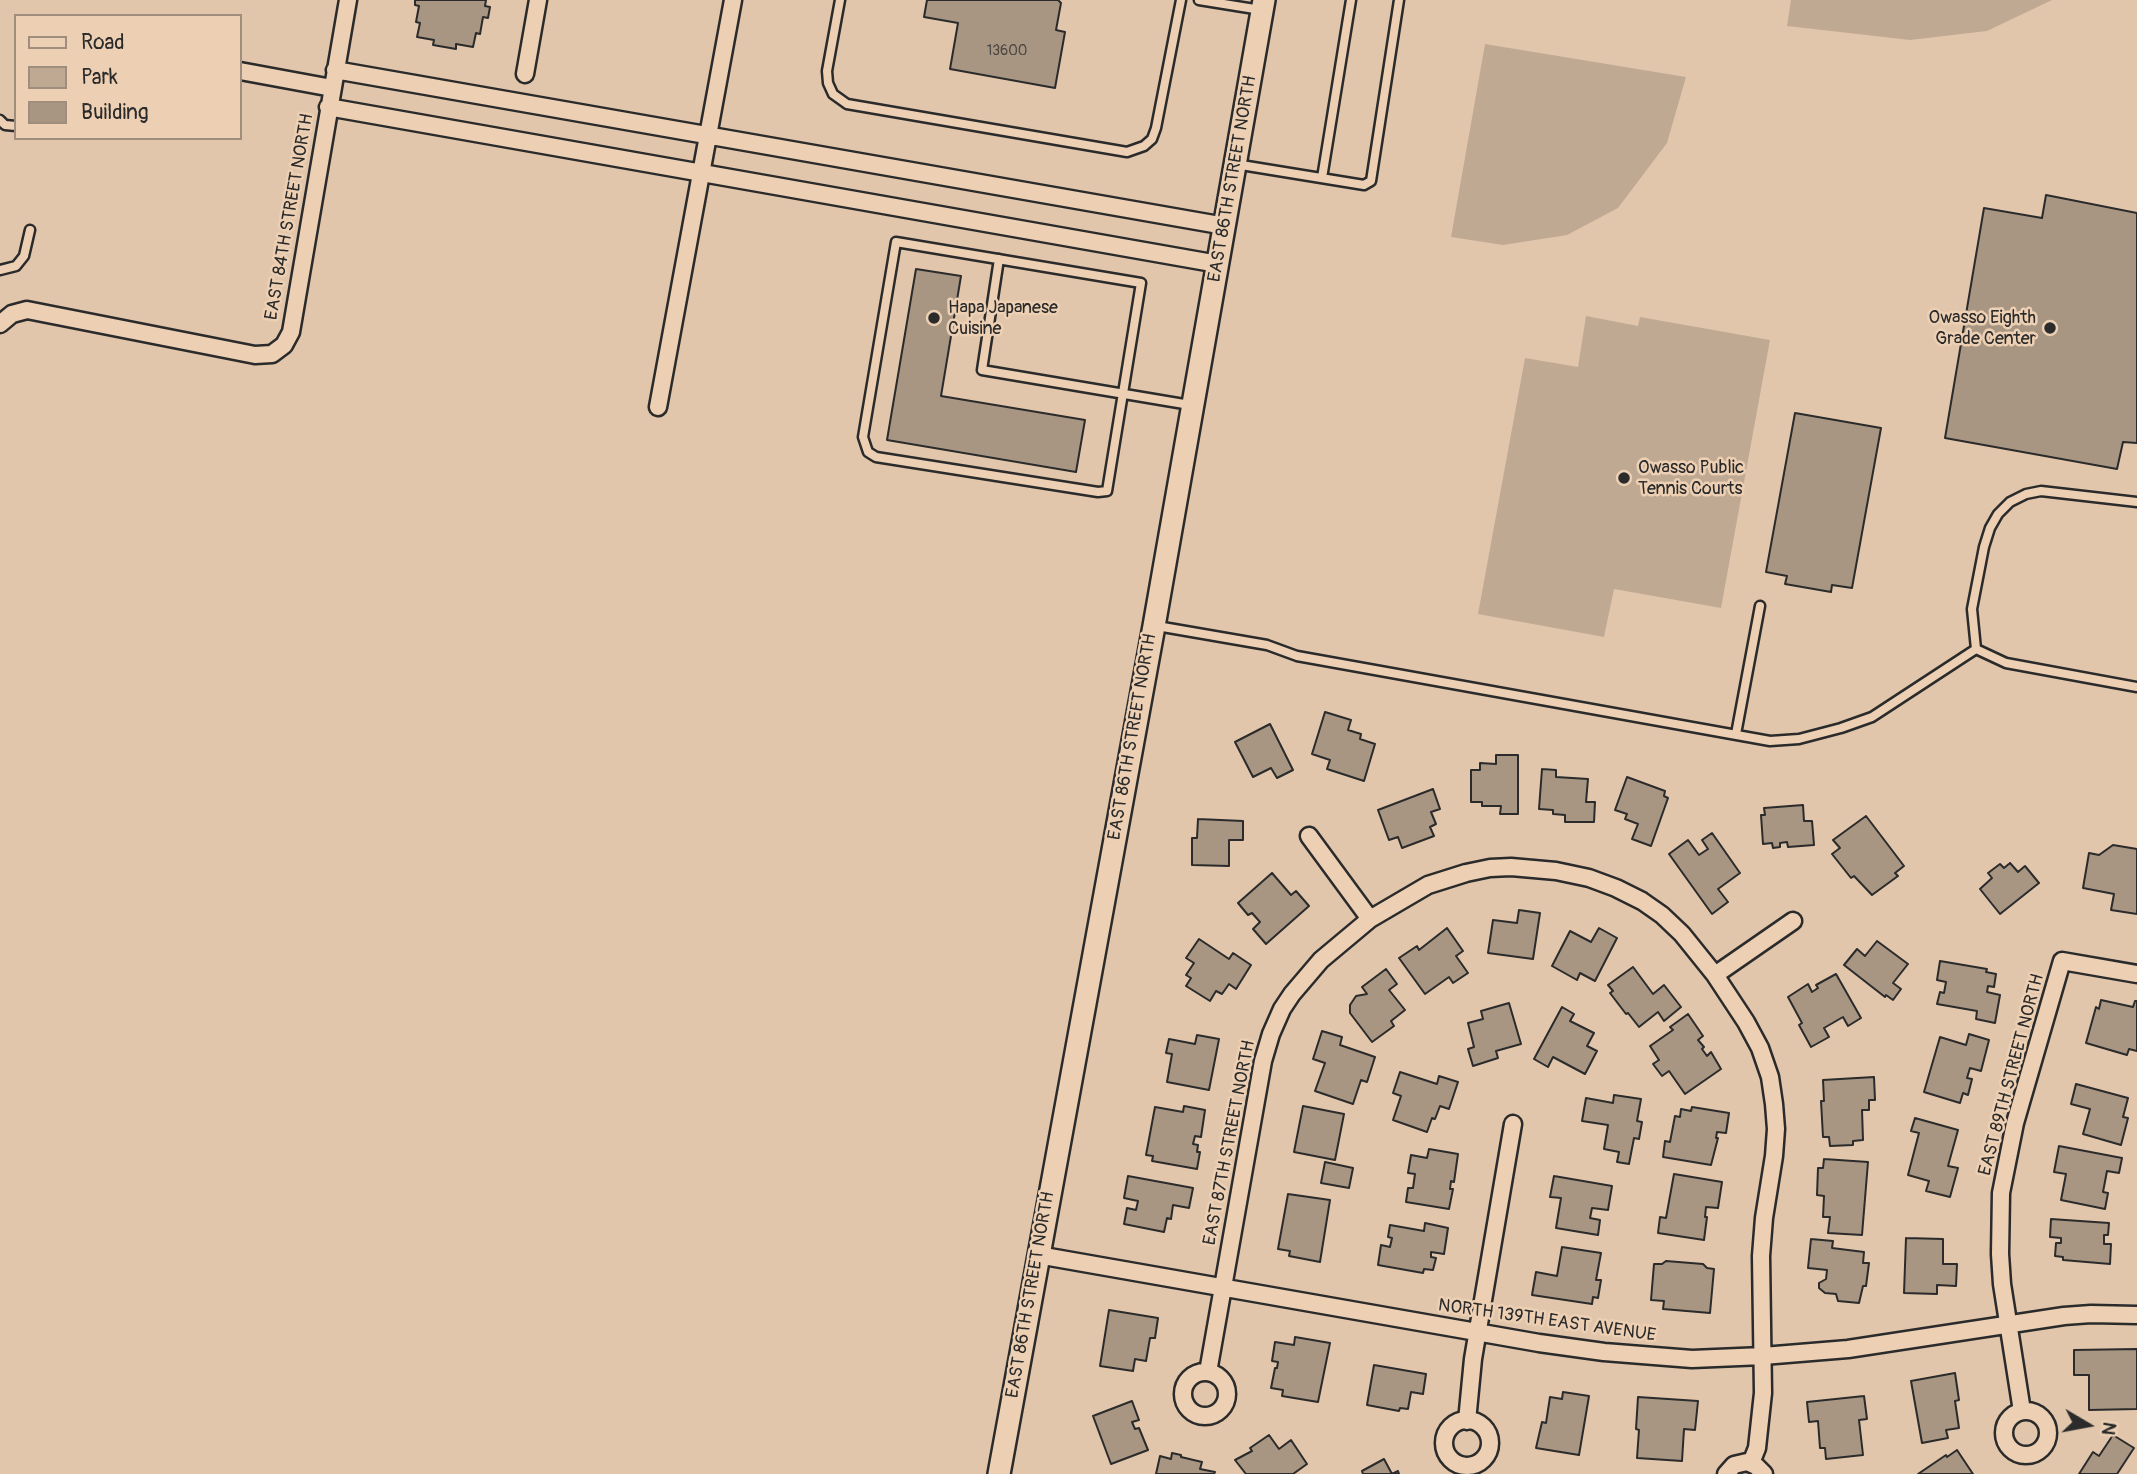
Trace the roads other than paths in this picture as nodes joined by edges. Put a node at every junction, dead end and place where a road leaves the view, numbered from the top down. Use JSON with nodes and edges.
{"nodes":[{"id":1,"x":348,"y":0,"type":"edge"},
{"id":2,"x":538,"y":0,"type":"edge"},
{"id":3,"x":733,"y":0,"type":"edge"},
{"id":4,"x":840,"y":0,"type":"edge"},
{"id":5,"x":1181,"y":0,"type":"edge"},
{"id":6,"x":1199,"y":0,"type":"edge"},
{"id":7,"x":1351,"y":0,"type":"edge"},
{"id":8,"x":1399,"y":0,"type":"edge"},
{"id":9,"x":1263,"y":5,"type":"edge"},
{"id":10,"x":335,"y":70,"type":"junction"},
{"id":11,"x":242,"y":71,"type":"edge"},
{"id":12,"x":525,"y":74,"type":"dead end"},
{"id":13,"x":332,"y":88,"type":"junction"},
{"id":14,"x":328,"y":107,"type":"junction"},
{"id":15,"x":707,"y":137,"type":"junction"},
{"id":16,"x":1236,"y":164,"type":"junction"},
{"id":17,"x":700,"y":174,"type":"junction"},
{"id":18,"x":1322,"y":178,"type":"junction"},
{"id":19,"x":1224,"y":226,"type":"junction"},
{"id":20,"x":30,"y":230,"type":"dead end"},
{"id":21,"x":999,"y":259,"type":"junction"},
{"id":22,"x":1218,"y":264,"type":"junction"},
{"id":23,"x":0,"y":270,"type":"edge"},
{"id":24,"x":0,"y":324,"type":"edge"},
{"id":25,"x":1124,"y":395,"type":"junction"},
{"id":26,"x":1193,"y":406,"type":"junction"},
{"id":27,"x":658,"y":407,"type":"dead end"},
{"id":28,"x":2137,"y":502,"type":"edge"},
{"id":29,"x":1760,"y":606,"type":"dead end"},
{"id":30,"x":1154,"y":626,"type":"junction"},
{"id":31,"x":1976,"y":649,"type":"junction"},
{"id":32,"x":2137,"y":687,"type":"edge"},
{"id":33,"x":1736,"y":734,"type":"junction"},
{"id":34,"x":1309,"y":836,"type":"dead end"},
{"id":35,"x":1370,"y":919,"type":"junction"},
{"id":36,"x":1793,"y":921,"type":"dead end"},
{"id":37,"x":2137,"y":974,"type":"edge"},
{"id":38,"x":1715,"y":975,"type":"junction"},
{"id":39,"x":1513,"y":1124,"type":"dead end"},
{"id":40,"x":1038,"y":1255,"type":"junction"},
{"id":41,"x":1223,"y":1286,"type":"junction"},
{"id":42,"x":2137,"y":1315,"type":"edge"},
{"id":43,"x":2008,"y":1325,"type":"junction"},
{"id":44,"x":1478,"y":1332,"type":"junction"},
{"id":45,"x":1763,"y":1356,"type":"junction"},
{"id":46,"x":1208,"y":1372,"type":"dead end"},
{"id":47,"x":2022,"y":1411,"type":"dead end"},
{"id":48,"x":1467,"y":1421,"type":"dead end"},
{"id":49,"x":1758,"y":1469,"type":"edge"},
{"id":50,"x":999,"y":1474,"type":"edge"},
{"id":51,"x":1726,"y":1474,"type":"edge"}],
"edges":[{"from":1,"to":10,"type":"street","name":"EAST 84TH STREET NORTH"},
{"from":2,"to":12,"type":"street"},
{"from":3,"to":15,"type":"street"},
{"from":4,"to":5,"type":"lane"},
{"from":6,"to":9,"type":"lane"},
{"from":7,"to":18,"type":"lane"},
{"from":8,"to":18,"type":"lane"},
{"from":9,"to":16,"type":"main road","name":"EAST 86TH STREET NORTH"},
{"from":10,"to":13,"type":"street","name":"EAST 84TH STREET NORTH"},
{"from":10,"to":15,"type":"street"},
{"from":11,"to":13,"type":"street"},
{"from":13,"to":14,"type":"street","name":"EAST 84TH STREET NORTH"},
{"from":14,"to":17,"type":"street"},
{"from":14,"to":24,"type":"street","name":"EAST 84TH STREET NORTH"},
{"from":15,"to":17,"type":"street"},
{"from":15,"to":19,"type":"street"},
{"from":16,"to":18,"type":"lane"},
{"from":16,"to":19,"type":"main road","name":"EAST 86TH STREET NORTH"},
{"from":17,"to":22,"type":"street"},
{"from":17,"to":27,"type":"street"},
{"from":19,"to":22,"type":"main road","name":"EAST 86TH STREET NORTH"},
{"from":20,"to":23,"type":"lane"},
{"from":21,"to":25,"type":"lane"},
{"from":21,"to":25,"type":"lane"},
{"from":21,"to":25,"type":"lane"},
{"from":22,"to":26,"type":"main road","name":"EAST 86TH STREET NORTH"},
{"from":25,"to":26,"type":"lane"},
{"from":26,"to":30,"type":"main road","name":"EAST 86TH STREET NORTH"},
{"from":28,"to":31,"type":"lane"},
{"from":29,"to":33,"type":"lane"},
{"from":30,"to":33,"type":"lane"},
{"from":30,"to":40,"type":"main road","name":"EAST 86TH STREET NORTH"},
{"from":31,"to":32,"type":"lane"},
{"from":31,"to":33,"type":"lane"},
{"from":34,"to":35,"type":"street"},
{"from":35,"to":38,"type":"street","name":"EAST 87TH STREET NORTH"},
{"from":35,"to":41,"type":"street","name":"EAST 87TH STREET NORTH"},
{"from":36,"to":38,"type":"street"},
{"from":37,"to":43,"type":"street","name":"EAST 89TH STREET NORTH"},
{"from":38,"to":45,"type":"street","name":"EAST 87TH STREET NORTH"},
{"from":39,"to":44,"type":"street"},
{"from":40,"to":41,"type":"street","name":"NORTH 139TH EAST AVENUE"},
{"from":40,"to":50,"type":"main road","name":"EAST 86TH STREET NORTH"},
{"from":41,"to":44,"type":"street","name":"NORTH 139TH EAST AVENUE"},
{"from":41,"to":46,"type":"street","name":"EAST 87TH STREET NORTH"},
{"from":42,"to":43,"type":"street","name":"NORTH 139TH EAST AVENUE"},
{"from":43,"to":45,"type":"street","name":"NORTH 139TH EAST AVENUE"},
{"from":43,"to":47,"type":"street","name":"EAST 89TH STREET NORTH"},
{"from":44,"to":45,"type":"street","name":"NORTH 139TH EAST AVENUE"},
{"from":44,"to":48,"type":"street"},
{"from":45,"to":49,"type":"street","name":"EAST 87TH STREET NORTH"},
{"from":49,"to":51,"type":"street"}]}
